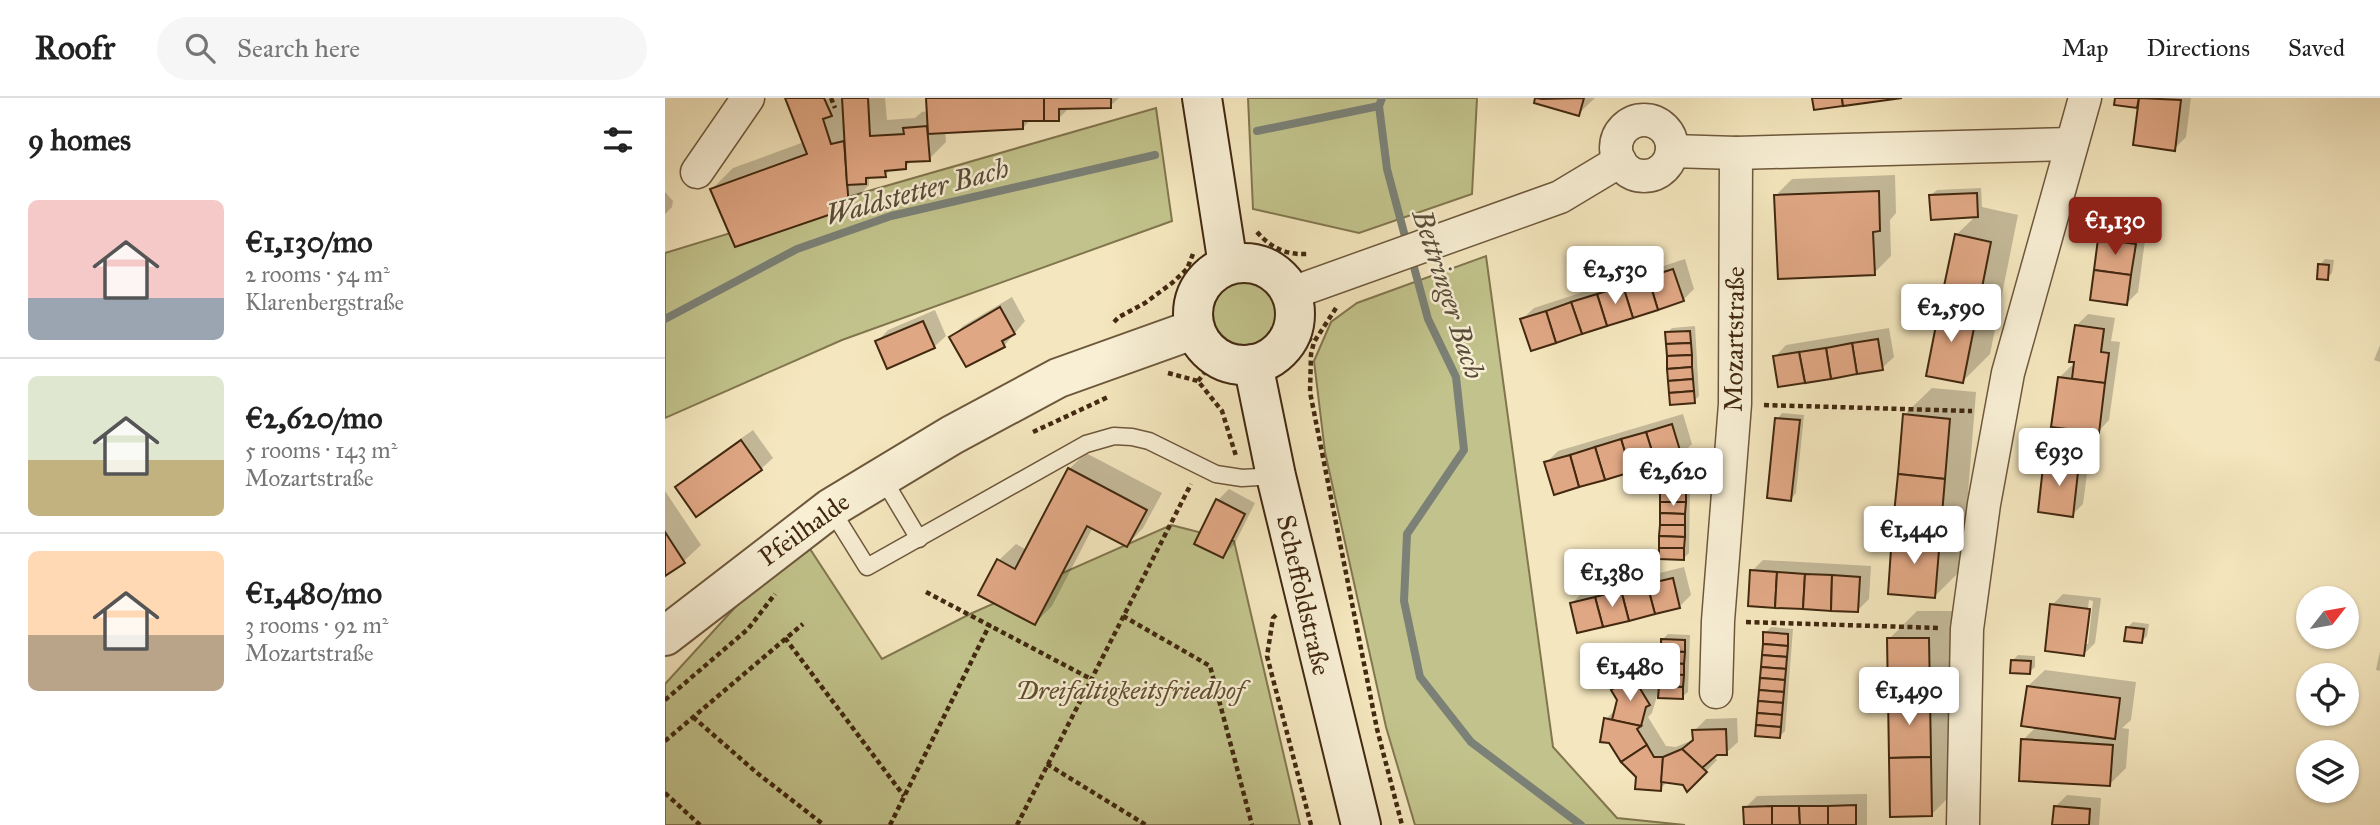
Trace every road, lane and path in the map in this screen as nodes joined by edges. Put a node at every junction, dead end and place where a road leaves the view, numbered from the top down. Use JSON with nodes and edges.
{"nodes":[{"id":1,"x":748,"y":98,"type":"edge"},
{"id":2,"x":831,"y":98,"type":"edge"},
{"id":3,"x":1202,"y":98,"type":"edge"},
{"id":4,"x":2085,"y":98,"type":"edge"},
{"id":5,"x":835,"y":108,"type":"dead end"},
{"id":6,"x":1654,"y":109,"type":"edge"},
{"id":7,"x":2071,"y":144,"type":"junction"},
{"id":8,"x":1672,"y":151,"type":"junction"},
{"id":9,"x":1737,"y":153,"type":"junction"},
{"id":10,"x":1620,"y":161,"type":"junction"},
{"id":11,"x":697,"y":172,"type":"dead end"},
{"id":12,"x":1224,"y":248,"type":"junction"},
{"id":13,"x":1329,"y":279,"type":"junction"},
{"id":14,"x":1300,"y":322,"type":"junction"},
{"id":15,"x":1106,"y":330,"type":"dead end"},
{"id":16,"x":1216,"y":358,"type":"junction"},
{"id":17,"x":1167,"y":373,"type":"dead end"},
{"id":18,"x":1118,"y":393,"type":"dead end"},
{"id":19,"x":1735,"y":404,"type":"junction"},
{"id":20,"x":2001,"y":412,"type":"junction"},
{"id":21,"x":1024,"y":436,"type":"dead end"},
{"id":22,"x":1200,"y":467,"type":"junction"},
{"id":23,"x":882,"y":477,"type":"junction"},
{"id":24,"x":1259,"y":477,"type":"junction"},
{"id":25,"x":831,"y":508,"type":"junction"},
{"id":26,"x":919,"y":539,"type":"junction"},
{"id":27,"x":778,"y":591,"type":"dead end"},
{"id":28,"x":926,"y":592,"type":"dead end"},
{"id":29,"x":1279,"y":611,"type":"dead end"},
{"id":30,"x":1123,"y":616,"type":"junction"},
{"id":31,"x":1718,"y":621,"type":"junction"},
{"id":32,"x":803,"y":624,"type":"dead end"},
{"id":33,"x":990,"y":624,"type":"junction"},
{"id":34,"x":1967,"y":629,"type":"junction"},
{"id":35,"x":665,"y":636,"type":"edge"},
{"id":36,"x":785,"y":638,"type":"junction"},
{"id":37,"x":1091,"y":679,"type":"junction"},
{"id":38,"x":1716,"y":692,"type":"dead end"},
{"id":39,"x":665,"y":700,"type":"edge"},
{"id":40,"x":693,"y":717,"type":"junction"},
{"id":41,"x":665,"y":741,"type":"edge"},
{"id":42,"x":1048,"y":764,"type":"junction"},
{"id":43,"x":665,"y":793,"type":"edge"},
{"id":44,"x":904,"y":796,"type":"junction"},
{"id":45,"x":700,"y":825,"type":"edge"},
{"id":46,"x":824,"y":825,"type":"edge"},
{"id":47,"x":890,"y":825,"type":"edge"},
{"id":48,"x":1017,"y":825,"type":"edge"},
{"id":49,"x":1146,"y":825,"type":"edge"},
{"id":50,"x":1252,"y":825,"type":"edge"},
{"id":51,"x":1311,"y":825,"type":"edge"},
{"id":52,"x":1361,"y":825,"type":"edge"},
{"id":53,"x":1402,"y":825,"type":"edge"},
{"id":54,"x":1963,"y":825,"type":"edge"}],
"edges":[{"from":1,"to":11,"type":"street"},
{"from":2,"to":5,"type":"path"},
{"from":3,"to":12,"type":"main road"},
{"from":4,"to":7,"type":"street"},
{"from":6,"to":8,"type":"street"},
{"from":6,"to":10,"type":"street"},
{"from":7,"to":9,"type":"street"},
{"from":7,"to":20,"type":"street"},
{"from":8,"to":9,"type":"street"},
{"from":8,"to":10,"type":"street"},
{"from":9,"to":19,"type":"street","name":"Mozartstraße"},
{"from":10,"to":13,"type":"street"},
{"from":12,"to":13,"type":"path"},
{"from":12,"to":14,"type":"main road"},
{"from":12,"to":15,"type":"path"},
{"from":12,"to":16,"type":"main road"},
{"from":13,"to":14,"type":"street"},
{"from":13,"to":14,"type":"path"},
{"from":14,"to":16,"type":"main road"},
{"from":14,"to":53,"type":"path"},
{"from":16,"to":17,"type":"path"},
{"from":16,"to":23,"type":"main road","name":"Pfeilhalde"},
{"from":16,"to":24,"type":"main road","name":"Scheffoldstraße"},
{"from":16,"to":24,"type":"path"},
{"from":18,"to":21,"type":"path"},
{"from":19,"to":20,"type":"path"},
{"from":19,"to":31,"type":"street","name":"Mozartstraße"},
{"from":20,"to":34,"type":"street"},
{"from":22,"to":24,"type":"lane"},
{"from":22,"to":26,"type":"lane"},
{"from":22,"to":30,"type":"path"},
{"from":23,"to":25,"type":"main road","name":"Pfeilhalde"},
{"from":23,"to":26,"type":"lane"},
{"from":24,"to":52,"type":"main road","name":"Scheffoldstraße"},
{"from":25,"to":26,"type":"lane"},
{"from":25,"to":35,"type":"main road","name":"Pfeilhalde"},
{"from":27,"to":39,"type":"path"},
{"from":28,"to":33,"type":"path"},
{"from":29,"to":51,"type":"path"},
{"from":30,"to":37,"type":"path"},
{"from":30,"to":50,"type":"path"},
{"from":31,"to":34,"type":"path"},
{"from":31,"to":38,"type":"street","name":"Mozartstraße"},
{"from":32,"to":36,"type":"path"},
{"from":33,"to":37,"type":"path"},
{"from":33,"to":44,"type":"path"},
{"from":34,"to":54,"type":"street"},
{"from":36,"to":40,"type":"path"},
{"from":36,"to":44,"type":"path"},
{"from":37,"to":42,"type":"path"},
{"from":40,"to":41,"type":"path"},
{"from":40,"to":46,"type":"path"},
{"from":42,"to":48,"type":"path"},
{"from":42,"to":49,"type":"path"},
{"from":43,"to":45,"type":"path"},
{"from":44,"to":47,"type":"path"}]}
